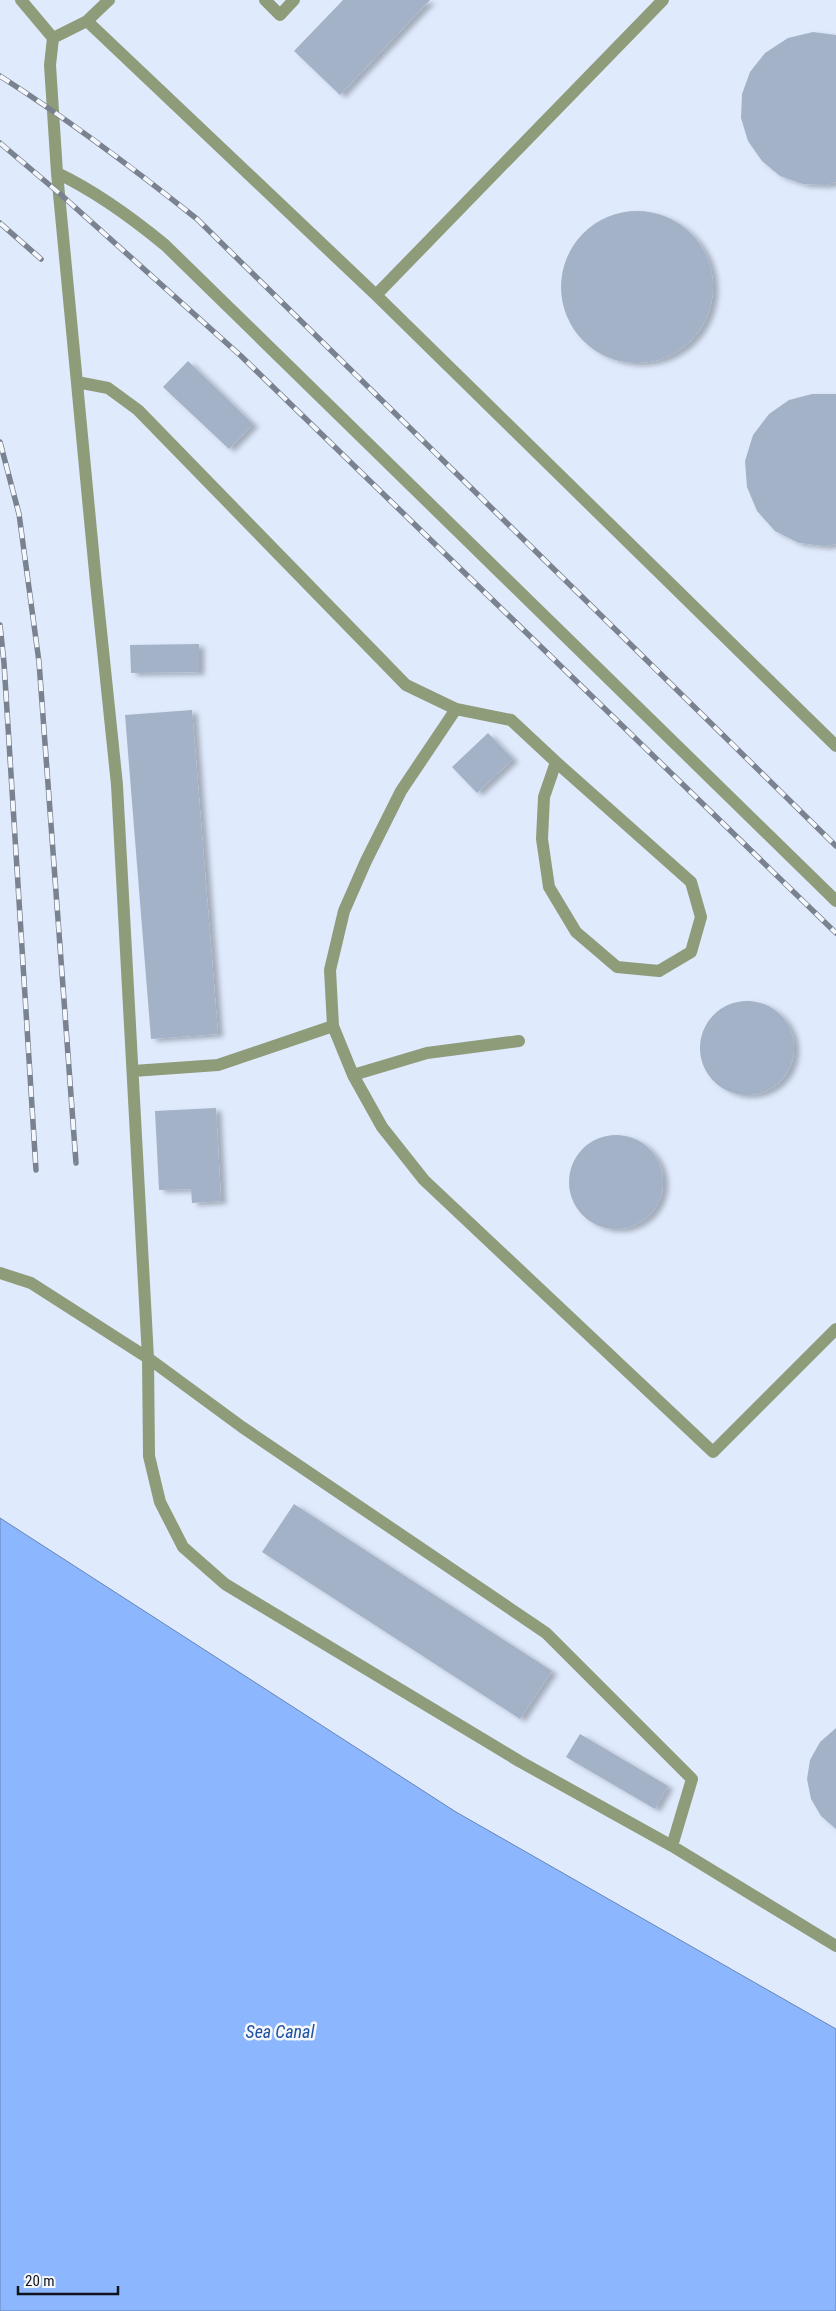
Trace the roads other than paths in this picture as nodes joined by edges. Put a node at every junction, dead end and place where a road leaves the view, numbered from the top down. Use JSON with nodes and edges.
{"nodes":[{"id":1,"x":21,"y":0,"type":"edge"},
{"id":2,"x":109,"y":0,"type":"edge"},
{"id":3,"x":265,"y":0,"type":"edge"},
{"id":4,"x":294,"y":0,"type":"edge"},
{"id":5,"x":663,"y":0,"type":"edge"},
{"id":6,"x":87,"y":21,"type":"junction"},
{"id":7,"x":53,"y":38,"type":"junction"},
{"id":8,"x":57,"y":173,"type":"junction"},
{"id":9,"x":376,"y":295,"type":"junction"},
{"id":10,"x":77,"y":382,"type":"junction"},
{"id":11,"x":456,"y":709,"type":"junction"},
{"id":12,"x":836,"y":746,"type":"edge"},
{"id":13,"x":556,"y":762,"type":"junction"},
{"id":14,"x":836,"y":901,"type":"edge"},
{"id":15,"x":332,"y":1026,"type":"junction"},
{"id":16,"x":519,"y":1041,"type":"dead end"},
{"id":17,"x":133,"y":1071,"type":"junction"},
{"id":18,"x":353,"y":1075,"type":"junction"},
{"id":19,"x":0,"y":1273,"type":"edge"},
{"id":20,"x":836,"y":1329,"type":"edge"},
{"id":21,"x":148,"y":1358,"type":"junction"},
{"id":22,"x":672,"y":1846,"type":"junction"},
{"id":23,"x":836,"y":1946,"type":"edge"}],
"edges":[{"from":1,"to":7,"type":"lane"},
{"from":2,"to":6,"type":"lane"},
{"from":3,"to":4,"type":"lane"},
{"from":5,"to":9,"type":"lane"},
{"from":6,"to":7,"type":"lane"},
{"from":6,"to":9,"type":"lane"},
{"from":7,"to":8,"type":"lane"},
{"from":8,"to":10,"type":"lane"},
{"from":8,"to":14,"type":"lane"},
{"from":9,"to":12,"type":"lane"},
{"from":10,"to":11,"type":"lane"},
{"from":10,"to":17,"type":"lane"},
{"from":11,"to":13,"type":"lane"},
{"from":11,"to":15,"type":"lane"},
{"from":13,"to":13,"type":"lane"},
{"from":15,"to":17,"type":"lane"},
{"from":15,"to":18,"type":"lane"},
{"from":16,"to":18,"type":"lane"},
{"from":17,"to":21,"type":"lane"},
{"from":18,"to":20,"type":"lane"},
{"from":19,"to":21,"type":"lane"},
{"from":21,"to":22,"type":"lane"},
{"from":21,"to":22,"type":"lane"},
{"from":22,"to":23,"type":"lane"}]}
